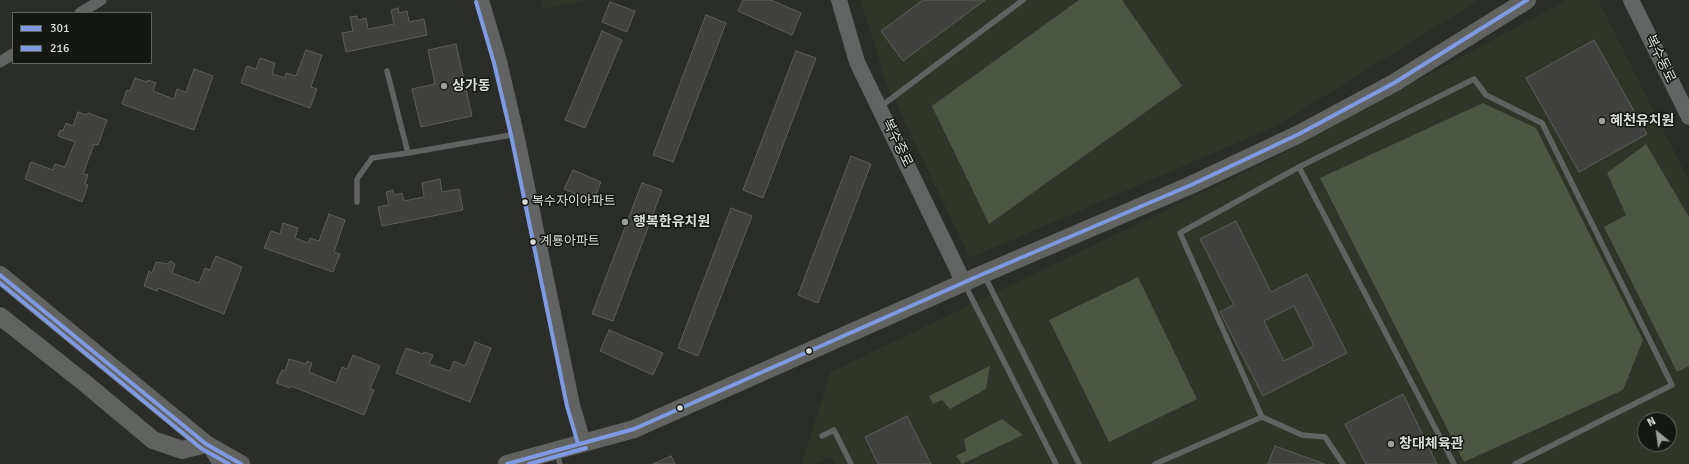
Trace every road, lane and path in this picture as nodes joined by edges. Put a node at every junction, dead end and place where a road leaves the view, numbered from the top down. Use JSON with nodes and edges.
{"nodes":[{"id":1,"x":101,"y":0,"type":"edge"},
{"id":2,"x":482,"y":0,"type":"edge"},
{"id":3,"x":839,"y":0,"type":"edge"},
{"id":4,"x":1023,"y":0,"type":"edge"},
{"id":5,"x":1527,"y":0,"type":"edge"},
{"id":6,"x":1631,"y":0,"type":"edge"},
{"id":7,"x":82,"y":12,"type":"edge"},
{"id":8,"x":12,"y":55,"type":"edge"},
{"id":9,"x":0,"y":62,"type":"edge"},
{"id":10,"x":386,"y":71,"type":"dead end"},
{"id":11,"x":880,"y":108,"type":"junction"},
{"id":12,"x":1689,"y":117,"type":"edge"},
{"id":13,"x":518,"y":134,"type":"junction"},
{"id":14,"x":408,"y":153,"type":"junction"},
{"id":15,"x":1299,"y":167,"type":"junction"},
{"id":16,"x":357,"y":202,"type":"dead end"},
{"id":17,"x":983,"y":274,"type":"junction"},
{"id":18,"x":0,"y":275,"type":"edge"},
{"id":19,"x":964,"y":283,"type":"junction"},
{"id":20,"x":0,"y":316,"type":"edge"},
{"id":21,"x":1262,"y":417,"type":"junction"},
{"id":22,"x":822,"y":436,"type":"dead end"},
{"id":23,"x":584,"y":442,"type":"junction"},
{"id":24,"x":206,"y":444,"type":"junction"},
{"id":25,"x":558,"y":458,"type":"edge"},
{"id":26,"x":218,"y":464,"type":"edge"},
{"id":27,"x":241,"y":464,"type":"edge"},
{"id":28,"x":507,"y":464,"type":"edge"},
{"id":29,"x":851,"y":464,"type":"edge"},
{"id":30,"x":1056,"y":464,"type":"edge"},
{"id":31,"x":1079,"y":464,"type":"edge"},
{"id":32,"x":1155,"y":464,"type":"edge"},
{"id":33,"x":1343,"y":464,"type":"edge"},
{"id":34,"x":1454,"y":464,"type":"edge"},
{"id":35,"x":1515,"y":464,"type":"edge"}],
"edges":[{"from":1,"to":7,"type":"street"},
{"from":2,"to":13,"type":"street"},
{"from":3,"to":11,"type":"main road","name":"복수중로"},
{"from":4,"to":11,"type":"lane"},
{"from":5,"to":17,"type":"main road"},
{"from":6,"to":12,"type":"main road","name":"복수동로"},
{"from":8,"to":9,"type":"street"},
{"from":10,"to":14,"type":"lane"},
{"from":11,"to":19,"type":"main road","name":"복수중로"},
{"from":13,"to":14,"type":"lane"},
{"from":13,"to":23,"type":"street"},
{"from":14,"to":16,"type":"lane"},
{"from":15,"to":21,"type":"lane"},
{"from":15,"to":34,"type":"lane"},
{"from":15,"to":35,"type":"lane"},
{"from":17,"to":19,"type":"main road"},
{"from":17,"to":31,"type":"lane"},
{"from":18,"to":24,"type":"main road"},
{"from":19,"to":23,"type":"main road"},
{"from":19,"to":30,"type":"lane"},
{"from":20,"to":24,"type":"main road"},
{"from":21,"to":32,"type":"lane"},
{"from":21,"to":33,"type":"lane"},
{"from":22,"to":29,"type":"lane"},
{"from":23,"to":25,"type":"main road"},
{"from":24,"to":26,"type":"street"},
{"from":24,"to":27,"type":"main road"},
{"from":25,"to":28,"type":"main road"}]}
